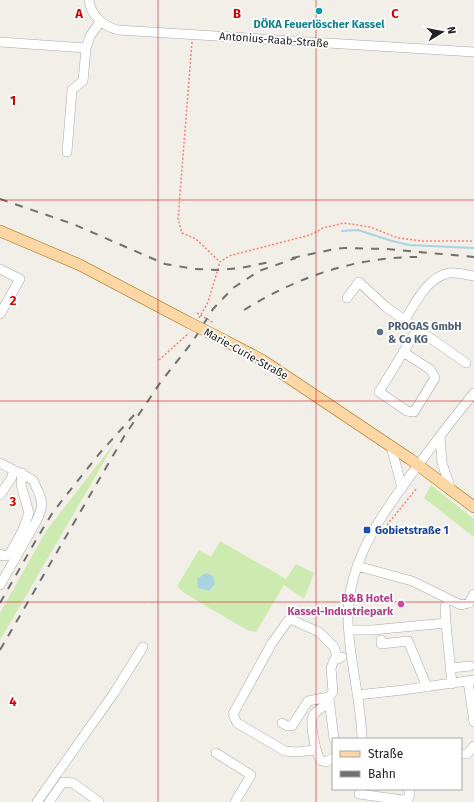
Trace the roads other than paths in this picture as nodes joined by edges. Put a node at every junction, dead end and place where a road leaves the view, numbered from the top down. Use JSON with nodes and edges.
{"nodes":[{"id":1,"x":89,"y":0,"type":"edge"},
{"id":2,"x":100,"y":22,"type":"junction"},
{"id":3,"x":0,"y":42,"type":"edge"},
{"id":4,"x":86,"y":48,"type":"junction"},
{"id":5,"x":474,"y":52,"type":"edge"},
{"id":6,"x":67,"y":152,"type":"dead end"},
{"id":7,"x":0,"y":231,"type":"edge"},
{"id":8,"x":0,"y":269,"type":"edge"},
{"id":9,"x":474,"y":276,"type":"edge"},
{"id":10,"x":347,"y":298,"type":"dead end"},
{"id":11,"x":0,"y":314,"type":"edge"},
{"id":12,"x":404,"y":321,"type":"junction"},
{"id":13,"x":417,"y":330,"type":"junction"},
{"id":14,"x":403,"y":352,"type":"junction"},
{"id":15,"x":466,"y":363,"type":"dead end"},
{"id":16,"x":474,"y":393,"type":"edge"},
{"id":17,"x":440,"y":437,"type":"junction"},
{"id":18,"x":391,"y":446,"type":"junction"},
{"id":19,"x":0,"y":463,"type":"edge"},
{"id":20,"x":418,"y":466,"type":"junction"},
{"id":21,"x":18,"y":472,"type":"junction"},
{"id":22,"x":402,"y":488,"type":"junction"},
{"id":23,"x":451,"y":490,"type":"junction"},
{"id":24,"x":0,"y":493,"type":"edge"},
{"id":25,"x":474,"y":507,"type":"edge"},
{"id":26,"x":1,"y":557,"type":"edge"},
{"id":27,"x":357,"y":566,"type":"junction"},
{"id":28,"x":0,"y":584,"type":"edge"},
{"id":29,"x":474,"y":594,"type":"edge"},
{"id":30,"x":445,"y":606,"type":"dead end"},
{"id":31,"x":446,"y":624,"type":"junction"},
{"id":32,"x":349,"y":630,"type":"junction"},
{"id":33,"x":381,"y":640,"type":"dead end"},
{"id":34,"x":143,"y":647,"type":"dead end"},
{"id":35,"x":352,"y":656,"type":"junction"},
{"id":36,"x":338,"y":659,"type":"junction"},
{"id":37,"x":470,"y":666,"type":"dead end"},
{"id":38,"x":451,"y":668,"type":"junction"},
{"id":39,"x":471,"y":681,"type":"edge"},
{"id":40,"x":452,"y":684,"type":"junction"},
{"id":41,"x":427,"y":687,"type":"junction"},
{"id":42,"x":356,"y":695,"type":"junction"},
{"id":43,"x":329,"y":700,"type":"junction"},
{"id":44,"x":474,"y":722,"type":"edge"},
{"id":45,"x":282,"y":723,"type":"dead end"},
{"id":46,"x":334,"y":738,"type":"edge"},
{"id":47,"x":362,"y":738,"type":"edge"},
{"id":48,"x":474,"y":746,"type":"edge"},
{"id":49,"x":315,"y":750,"type":"junction"},
{"id":50,"x":216,"y":753,"type":"dead end"},
{"id":51,"x":462,"y":754,"type":"edge"},
{"id":52,"x":332,"y":759,"type":"edge"},
{"id":53,"x":408,"y":790,"type":"edge"},
{"id":54,"x":358,"y":795,"type":"edge"},
{"id":55,"x":37,"y":802,"type":"edge"},
{"id":56,"x":49,"y":802,"type":"edge"},
{"id":57,"x":99,"y":802,"type":"edge"},
{"id":58,"x":235,"y":802,"type":"edge"}],
"edges":[{"from":1,"to":2,"type":"street"},
{"from":2,"to":4,"type":"street"},
{"from":2,"to":5,"type":"street","name":"Antonius-Raab-Straße"},
{"from":3,"to":4,"type":"street"},
{"from":4,"to":6,"type":"street"},
{"from":7,"to":18,"type":"main road","name":"Marie-Curie-Straße","bridge":true},
{"from":8,"to":11,"type":"street"},
{"from":9,"to":12,"type":"street"},
{"from":10,"to":12,"type":"street"},
{"from":12,"to":13,"type":"street"},
{"from":13,"to":14,"type":"street"},
{"from":13,"to":15,"type":"street"},
{"from":14,"to":14,"type":"street"},
{"from":16,"to":17,"type":"street"},
{"from":17,"to":20,"type":"street"},
{"from":17,"to":23,"type":"street"},
{"from":18,"to":20,"type":"main road","name":"Marie-Curie-Straße"},
{"from":18,"to":22,"type":"street"},
{"from":19,"to":21,"type":"street"},
{"from":20,"to":22,"type":"street"},
{"from":20,"to":23,"type":"main road","name":"Marie-Curie-Straße"},
{"from":21,"to":24,"type":"street"},
{"from":21,"to":26,"type":"street"},
{"from":21,"to":28,"type":"street"},
{"from":22,"to":27,"type":"street"},
{"from":23,"to":25,"type":"main road","name":"Marie-Curie-Straße"},
{"from":27,"to":29,"type":"street"},
{"from":27,"to":32,"type":"street"},
{"from":30,"to":31,"type":"street"},
{"from":31,"to":32,"type":"street"},
{"from":31,"to":38,"type":"street"},
{"from":32,"to":35,"type":"street"},
{"from":33,"to":41,"type":"street"},
{"from":34,"to":55,"type":"street"},
{"from":35,"to":36,"type":"street"},
{"from":35,"to":42,"type":"street"},
{"from":36,"to":43,"type":"street"},
{"from":36,"to":49,"type":"street"},
{"from":37,"to":38,"type":"street"},
{"from":38,"to":40,"type":"street"},
{"from":39,"to":40,"type":"street"},
{"from":39,"to":44,"type":"street"},
{"from":40,"to":41,"type":"street"},
{"from":41,"to":42,"type":"street"},
{"from":42,"to":47,"type":"street"},
{"from":43,"to":45,"type":"street"},
{"from":43,"to":46,"type":"street"},
{"from":43,"to":49,"type":"street"},
{"from":48,"to":51,"type":"street"},
{"from":49,"to":52,"type":"street"},
{"from":50,"to":58,"type":"street"},
{"from":53,"to":54,"type":"street"},
{"from":56,"to":57,"type":"street"}]}
